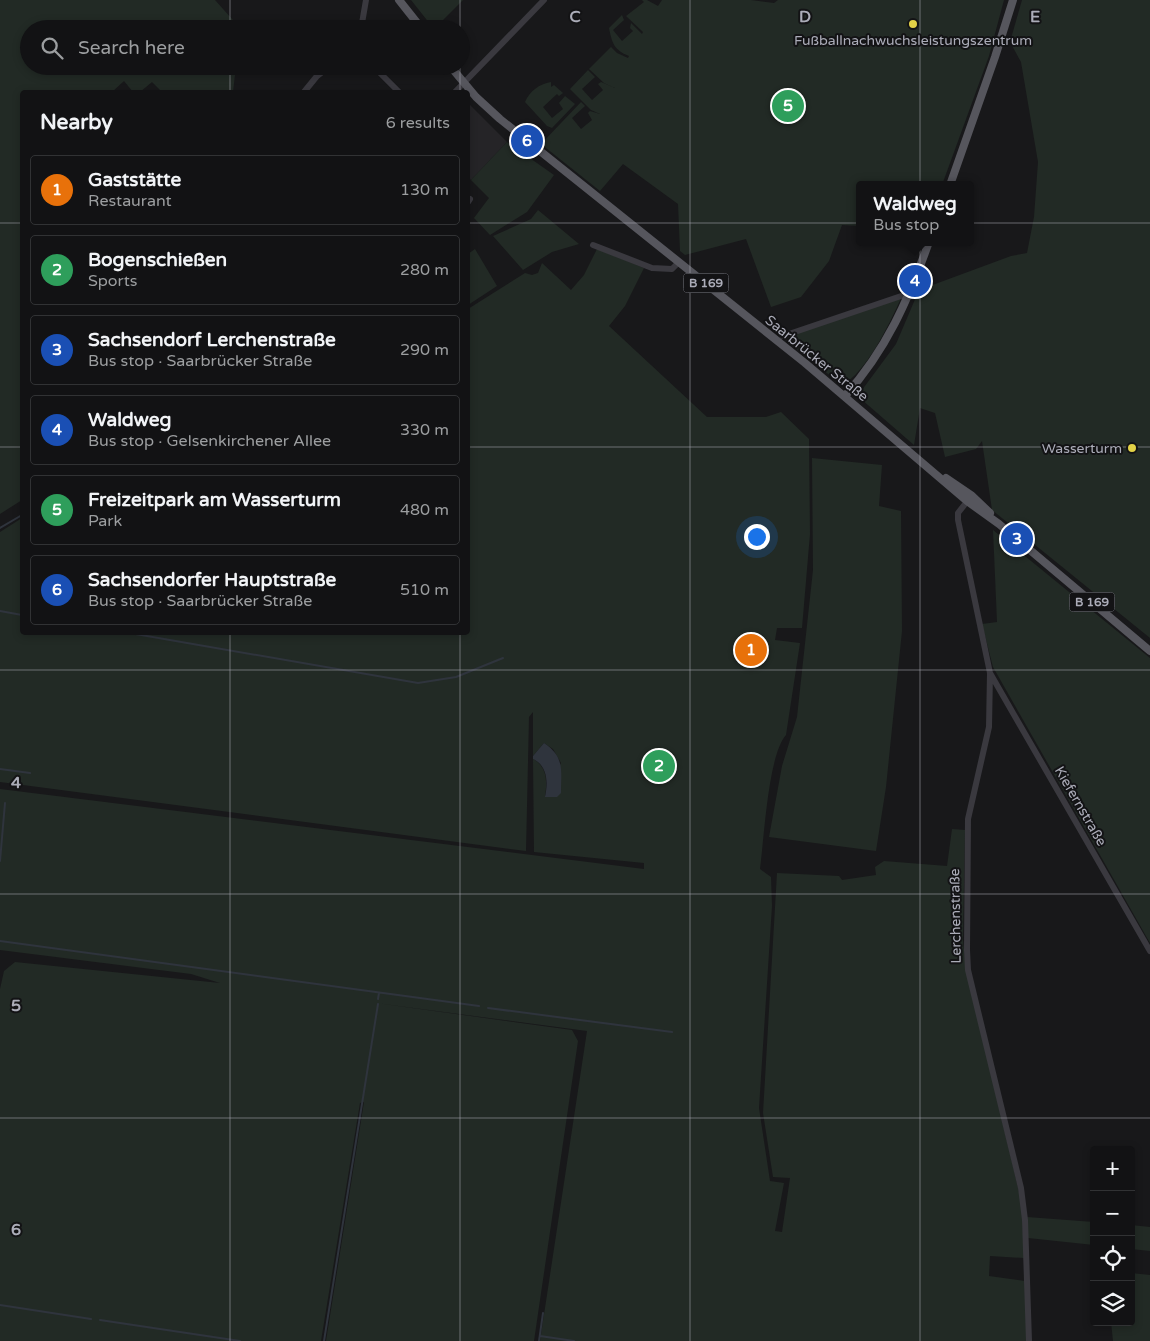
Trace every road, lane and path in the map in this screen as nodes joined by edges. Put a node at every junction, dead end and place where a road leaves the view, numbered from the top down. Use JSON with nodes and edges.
{"nodes":[{"id":1,"x":366,"y":0,"type":"edge"},
{"id":2,"x":399,"y":0,"type":"edge"},
{"id":3,"x":544,"y":0,"type":"edge"},
{"id":4,"x":1013,"y":0,"type":"edge"},
{"id":5,"x":363,"y":20,"type":"edge"},
{"id":6,"x":415,"y":20,"type":"edge"},
{"id":7,"x":318,"y":75,"type":"edge"},
{"id":8,"x":382,"y":75,"type":"edge"},
{"id":9,"x":457,"y":75,"type":"edge"},
{"id":10,"x":464,"y":84,"type":"junction"},
{"id":11,"x":306,"y":90,"type":"edge"},
{"id":12,"x":397,"y":90,"type":"edge"},
{"id":13,"x":457,"y":90,"type":"edge"},
{"id":14,"x":951,"y":181,"type":"edge"},
{"id":15,"x":593,"y":246,"type":"dead end"},
{"id":16,"x":928,"y":246,"type":"edge"},
{"id":17,"x":679,"y":262,"type":"junction"},
{"id":18,"x":911,"y":293,"type":"junction"},
{"id":19,"x":783,"y":336,"type":"dead end"},
{"id":20,"x":845,"y":396,"type":"junction"},
{"id":21,"x":970,"y":498,"type":"junction"},
{"id":22,"x":1150,"y":651,"type":"edge"},
{"id":23,"x":990,"y":674,"type":"junction"},
{"id":24,"x":1150,"y":952,"type":"edge"},
{"id":25,"x":1029,"y":1341,"type":"edge"}],
"edges":[{"from":1,"to":5,"type":"street"},
{"from":2,"to":6,"type":"main road"},
{"from":3,"to":10,"type":"street"},
{"from":4,"to":14,"type":"main road"},
{"from":7,"to":11,"type":"street"},
{"from":8,"to":12,"type":"street"},
{"from":9,"to":10,"type":"main road","name":"Saarbrücker Straße","number":"B 169"},
{"from":10,"to":13,"type":"street"},
{"from":10,"to":17,"type":"main road","name":"Saarbrücker Straße","number":"B 169"},
{"from":15,"to":17,"type":"street"},
{"from":16,"to":18,"type":"main road"},
{"from":17,"to":20,"type":"main road","name":"Saarbrücker Straße","number":"B 169"},
{"from":18,"to":19,"type":"street"},
{"from":18,"to":20,"type":"main road"},
{"from":20,"to":21,"type":"main road","name":"Saarbrücker Straße","number":"B 169"},
{"from":21,"to":22,"type":"main road","name":"Saarbrücker Straße","number":"B 169"},
{"from":21,"to":23,"type":"street","name":"Lerchenstraße"},
{"from":23,"to":24,"type":"street","name":"Kiefernstraße"},
{"from":23,"to":25,"type":"street","name":"Lerchenstraße"}]}
